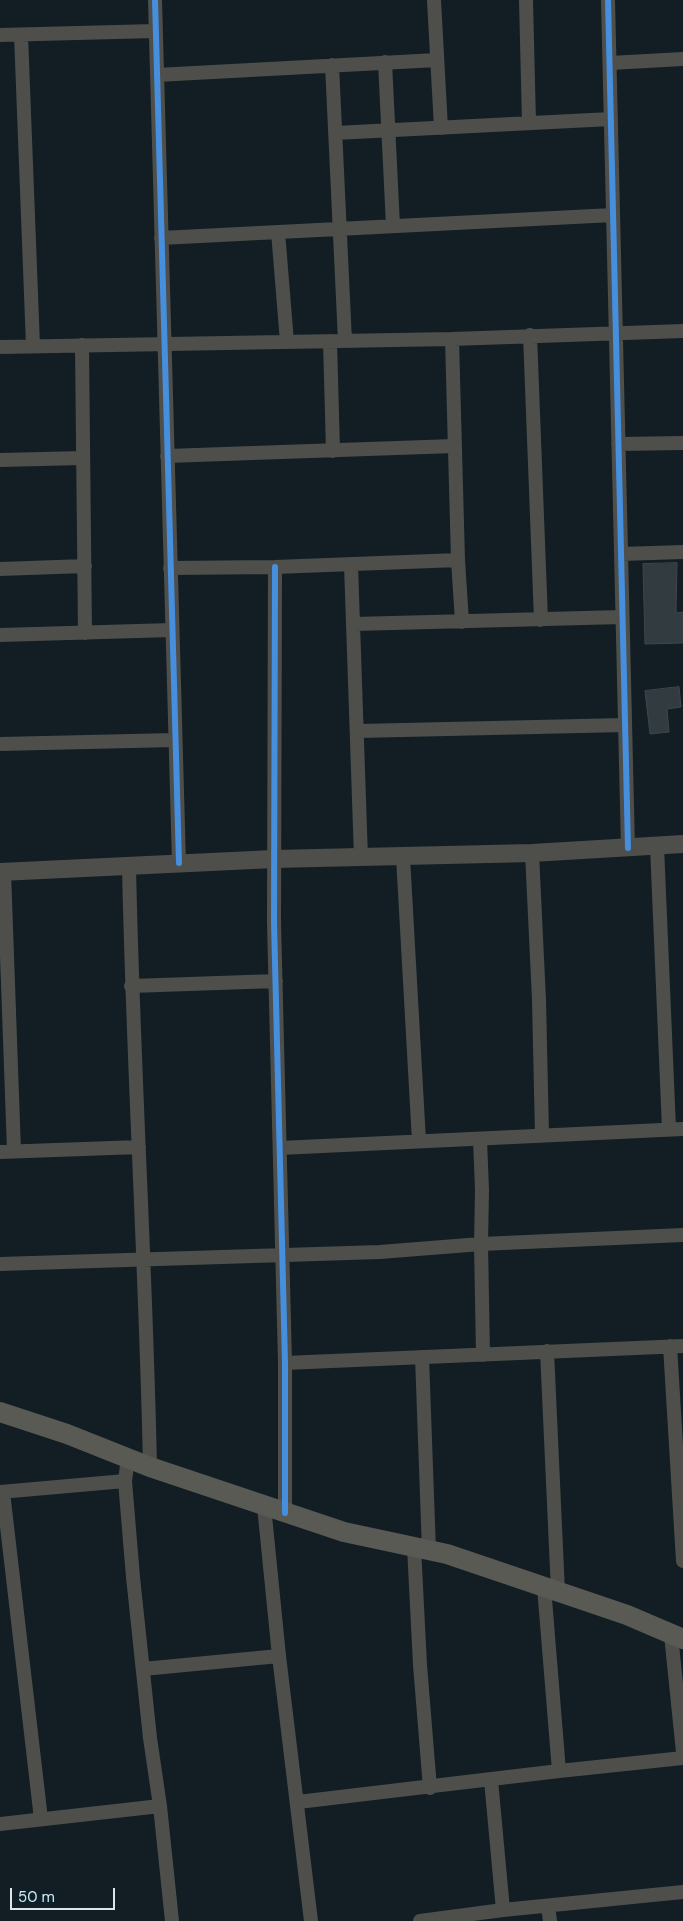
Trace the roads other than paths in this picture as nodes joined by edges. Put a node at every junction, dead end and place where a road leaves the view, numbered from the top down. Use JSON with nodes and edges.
{"nodes":[{"id":1,"x":155,"y":0,"type":"edge"},
{"id":2,"x":434,"y":0,"type":"edge"},
{"id":3,"x":526,"y":0,"type":"edge"},
{"id":4,"x":608,"y":0,"type":"edge"},
{"id":5,"x":155,"y":31,"type":"junction"},
{"id":6,"x":0,"y":35,"type":"edge"},
{"id":7,"x":21,"y":35,"type":"junction"},
{"id":8,"x":683,"y":59,"type":"edge"},
{"id":9,"x":437,"y":60,"type":"junction"},
{"id":10,"x":385,"y":62,"type":"junction"},
{"id":11,"x":610,"y":63,"type":"junction"},
{"id":12,"x":332,"y":65,"type":"junction"},
{"id":13,"x":157,"y":75,"type":"junction"},
{"id":14,"x":611,"y":119,"type":"junction"},
{"id":15,"x":528,"y":123,"type":"junction"},
{"id":16,"x":441,"y":128,"type":"junction"},
{"id":17,"x":388,"y":131,"type":"junction"},
{"id":18,"x":335,"y":134,"type":"junction"},
{"id":19,"x":613,"y":215,"type":"junction"},
{"id":20,"x":393,"y":226,"type":"junction"},
{"id":21,"x":340,"y":228,"type":"junction"},
{"id":22,"x":278,"y":232,"type":"junction"},
{"id":23,"x":161,"y":238,"type":"junction"},
{"id":24,"x":683,"y":331,"type":"edge"},
{"id":25,"x":616,"y":334,"type":"junction"},
{"id":26,"x":530,"y":335,"type":"junction"},
{"id":27,"x":452,"y":339,"type":"junction"},
{"id":28,"x":330,"y":341,"type":"junction"},
{"id":29,"x":346,"y":341,"type":"junction"},
{"id":30,"x":287,"y":342,"type":"junction"},
{"id":31,"x":82,"y":345,"type":"junction"},
{"id":32,"x":164,"y":345,"type":"junction"},
{"id":33,"x":33,"y":346,"type":"junction"},
{"id":34,"x":0,"y":347,"type":"edge"},
{"id":35,"x":683,"y":442,"type":"edge"},
{"id":36,"x":618,"y":444,"type":"junction"},
{"id":37,"x":454,"y":446,"type":"junction"},
{"id":38,"x":332,"y":451,"type":"junction"},
{"id":39,"x":167,"y":456,"type":"junction"},
{"id":40,"x":83,"y":458,"type":"junction"},
{"id":41,"x":0,"y":460,"type":"edge"},
{"id":42,"x":683,"y":552,"type":"edge"},
{"id":43,"x":621,"y":554,"type":"junction"},
{"id":44,"x":458,"y":560,"type":"junction"},
{"id":45,"x":351,"y":564,"type":"junction"},
{"id":46,"x":85,"y":566,"type":"junction"},
{"id":47,"x":275,"y":567,"type":"junction"},
{"id":48,"x":170,"y":568,"type":"junction"},
{"id":49,"x":0,"y":569,"type":"edge"},
{"id":50,"x":622,"y":617,"type":"junction"},
{"id":51,"x":542,"y":620,"type":"junction"},
{"id":52,"x":462,"y":622,"type":"junction"},
{"id":53,"x":354,"y":624,"type":"junction"},
{"id":54,"x":172,"y":630,"type":"junction"},
{"id":55,"x":85,"y":632,"type":"junction"},
{"id":56,"x":0,"y":635,"type":"edge"},
{"id":57,"x":625,"y":725,"type":"junction"},
{"id":58,"x":358,"y":731,"type":"junction"},
{"id":59,"x":175,"y":740,"type":"junction"},
{"id":60,"x":0,"y":744,"type":"edge"},
{"id":61,"x":683,"y":844,"type":"edge"},
{"id":62,"x":657,"y":846,"type":"junction"},
{"id":63,"x":628,"y":848,"type":"junction"},
{"id":64,"x":532,"y":853,"type":"junction"},
{"id":65,"x":403,"y":857,"type":"junction"},
{"id":66,"x":361,"y":858,"type":"junction"},
{"id":67,"x":274,"y":859,"type":"junction"},
{"id":68,"x":179,"y":864,"type":"junction"},
{"id":69,"x":129,"y":866,"type":"junction"},
{"id":70,"x":2,"y":872,"type":"edge"},
{"id":71,"x":276,"y":981,"type":"junction"},
{"id":72,"x":131,"y":986,"type":"junction"},
{"id":73,"x":676,"y":1129,"type":"edge"},
{"id":74,"x":542,"y":1135,"type":"junction"},
{"id":75,"x":480,"y":1139,"type":"junction"},
{"id":76,"x":419,"y":1141,"type":"junction"},
{"id":77,"x":139,"y":1146,"type":"junction"},
{"id":78,"x":280,"y":1148,"type":"junction"},
{"id":79,"x":7,"y":1151,"type":"edge"},
{"id":80,"x":683,"y":1235,"type":"edge"},
{"id":81,"x":481,"y":1244,"type":"junction"},
{"id":82,"x":282,"y":1254,"type":"junction"},
{"id":83,"x":144,"y":1258,"type":"junction"},
{"id":84,"x":0,"y":1264,"type":"edge"},
{"id":85,"x":677,"y":1346,"type":"edge"},
{"id":86,"x":547,"y":1352,"type":"junction"},
{"id":87,"x":483,"y":1354,"type":"junction"},
{"id":88,"x":422,"y":1357,"type":"junction"},
{"id":89,"x":285,"y":1363,"type":"junction"},
{"id":90,"x":0,"y":1412,"type":"edge"},
{"id":91,"x":128,"y":1458,"type":"junction"},
{"id":92,"x":150,"y":1467,"type":"junction"},
{"id":93,"x":125,"y":1481,"type":"junction"},
{"id":94,"x":1,"y":1492,"type":"edge"},
{"id":95,"x":264,"y":1506,"type":"junction"},
{"id":96,"x":286,"y":1512,"type":"junction"},
{"id":97,"x":421,"y":1549,"type":"junction"},
{"id":98,"x":683,"y":1561,"type":"edge"},
{"id":99,"x":551,"y":1589,"type":"junction"},
{"id":100,"x":677,"y":1637,"type":"edge"},
{"id":101,"x":279,"y":1656,"type":"junction"},
{"id":102,"x":143,"y":1669,"type":"junction"},
{"id":103,"x":683,"y":1752,"type":"edge"},
{"id":104,"x":683,"y":1758,"type":"edge"},
{"id":105,"x":560,"y":1771,"type":"junction"},
{"id":106,"x":491,"y":1780,"type":"junction"},
{"id":107,"x":430,"y":1788,"type":"junction"},
{"id":108,"x":298,"y":1802,"type":"junction"},
{"id":109,"x":160,"y":1806,"type":"junction"},
{"id":110,"x":41,"y":1819,"type":"junction"},
{"id":111,"x":0,"y":1824,"type":"edge"},
{"id":112,"x":683,"y":1892,"type":"edge"},
{"id":113,"x":548,"y":1906,"type":"junction"},
{"id":114,"x":502,"y":1910,"type":"junction"},
{"id":115,"x":172,"y":1921,"type":"edge"},
{"id":116,"x":311,"y":1921,"type":"edge"},
{"id":117,"x":420,"y":1921,"type":"edge"},
{"id":118,"x":550,"y":1921,"type":"edge"}],
"edges":[{"from":1,"to":5,"type":"street"},
{"from":2,"to":9,"type":"street"},
{"from":3,"to":15,"type":"street"},
{"from":4,"to":11,"type":"street"},
{"from":5,"to":7,"type":"street"},
{"from":5,"to":13,"type":"street"},
{"from":6,"to":7,"type":"street"},
{"from":7,"to":33,"type":"street"},
{"from":8,"to":11,"type":"street"},
{"from":9,"to":10,"type":"street"},
{"from":9,"to":16,"type":"street"},
{"from":10,"to":12,"type":"street"},
{"from":10,"to":17,"type":"street"},
{"from":11,"to":14,"type":"street"},
{"from":12,"to":13,"type":"street"},
{"from":12,"to":18,"type":"street"},
{"from":13,"to":23,"type":"street"},
{"from":14,"to":15,"type":"street"},
{"from":14,"to":19,"type":"street"},
{"from":15,"to":16,"type":"street"},
{"from":16,"to":17,"type":"street"},
{"from":17,"to":18,"type":"street"},
{"from":17,"to":20,"type":"street"},
{"from":18,"to":21,"type":"street"},
{"from":19,"to":20,"type":"street"},
{"from":19,"to":25,"type":"street"},
{"from":20,"to":21,"type":"street"},
{"from":21,"to":22,"type":"street"},
{"from":21,"to":29,"type":"street"},
{"from":22,"to":23,"type":"street"},
{"from":22,"to":30,"type":"street"},
{"from":23,"to":32,"type":"street"},
{"from":24,"to":25,"type":"street"},
{"from":25,"to":26,"type":"street"},
{"from":25,"to":36,"type":"street"},
{"from":26,"to":27,"type":"street"},
{"from":26,"to":51,"type":"street"},
{"from":27,"to":29,"type":"street"},
{"from":27,"to":37,"type":"street"},
{"from":28,"to":29,"type":"street"},
{"from":28,"to":30,"type":"street"},
{"from":28,"to":38,"type":"street"},
{"from":30,"to":32,"type":"street"},
{"from":31,"to":32,"type":"street"},
{"from":31,"to":33,"type":"street"},
{"from":31,"to":40,"type":"street"},
{"from":32,"to":39,"type":"street"},
{"from":33,"to":34,"type":"street"},
{"from":35,"to":36,"type":"street"},
{"from":36,"to":43,"type":"street"},
{"from":37,"to":38,"type":"street"},
{"from":37,"to":44,"type":"street"},
{"from":38,"to":39,"type":"street"},
{"from":39,"to":48,"type":"street"},
{"from":40,"to":41,"type":"street"},
{"from":40,"to":46,"type":"street"},
{"from":42,"to":43,"type":"street"},
{"from":43,"to":50,"type":"street"},
{"from":44,"to":45,"type":"street"},
{"from":44,"to":52,"type":"street"},
{"from":45,"to":47,"type":"street"},
{"from":45,"to":53,"type":"street"},
{"from":46,"to":49,"type":"street"},
{"from":46,"to":55,"type":"street"},
{"from":47,"to":48,"type":"street"},
{"from":47,"to":67,"type":"street"},
{"from":48,"to":54,"type":"street"},
{"from":50,"to":51,"type":"street"},
{"from":50,"to":57,"type":"street"},
{"from":51,"to":52,"type":"street"},
{"from":52,"to":53,"type":"street"},
{"from":53,"to":58,"type":"street"},
{"from":54,"to":55,"type":"street"},
{"from":54,"to":59,"type":"street"},
{"from":55,"to":56,"type":"street"},
{"from":57,"to":58,"type":"street"},
{"from":57,"to":63,"type":"street"},
{"from":58,"to":66,"type":"street"},
{"from":59,"to":60,"type":"street"},
{"from":59,"to":68,"type":"street"},
{"from":61,"to":62,"type":"street"},
{"from":62,"to":63,"type":"street"},
{"from":62,"to":73,"type":"street"},
{"from":63,"to":64,"type":"street"},
{"from":64,"to":65,"type":"street"},
{"from":64,"to":74,"type":"street"},
{"from":65,"to":66,"type":"street"},
{"from":65,"to":76,"type":"street"},
{"from":66,"to":67,"type":"street"},
{"from":67,"to":68,"type":"street"},
{"from":67,"to":71,"type":"street"},
{"from":68,"to":69,"type":"street"},
{"from":69,"to":70,"type":"street"},
{"from":69,"to":72,"type":"street"},
{"from":70,"to":79,"type":"street"},
{"from":71,"to":72,"type":"street"},
{"from":71,"to":78,"type":"street"},
{"from":72,"to":77,"type":"street"},
{"from":73,"to":74,"type":"street"},
{"from":74,"to":75,"type":"street"},
{"from":75,"to":76,"type":"street"},
{"from":75,"to":81,"type":"street"},
{"from":76,"to":78,"type":"street"},
{"from":77,"to":79,"type":"street"},
{"from":77,"to":83,"type":"street"},
{"from":78,"to":82,"type":"street"},
{"from":80,"to":81,"type":"street"},
{"from":81,"to":82,"type":"street"},
{"from":81,"to":87,"type":"street"},
{"from":82,"to":83,"type":"street"},
{"from":82,"to":89,"type":"street"},
{"from":83,"to":84,"type":"street"},
{"from":83,"to":92,"type":"street"},
{"from":85,"to":86,"type":"street"},
{"from":85,"to":98,"type":"street"},
{"from":86,"to":87,"type":"street"},
{"from":86,"to":99,"type":"street"},
{"from":87,"to":88,"type":"street"},
{"from":88,"to":89,"type":"street"},
{"from":88,"to":97,"type":"street"},
{"from":89,"to":96,"type":"street"},
{"from":90,"to":91,"type":"main road"},
{"from":91,"to":92,"type":"main road"},
{"from":91,"to":93,"type":"street"},
{"from":92,"to":95,"type":"main road"},
{"from":93,"to":94,"type":"street"},
{"from":93,"to":102,"type":"street"},
{"from":94,"to":110,"type":"street"},
{"from":95,"to":96,"type":"main road"},
{"from":95,"to":101,"type":"street"},
{"from":96,"to":97,"type":"main road"},
{"from":97,"to":99,"type":"main road"},
{"from":97,"to":107,"type":"street"},
{"from":99,"to":100,"type":"main road"},
{"from":99,"to":105,"type":"street"},
{"from":100,"to":103,"type":"street"},
{"from":101,"to":102,"type":"street"},
{"from":101,"to":108,"type":"street"},
{"from":102,"to":109,"type":"street"},
{"from":104,"to":105,"type":"street"},
{"from":105,"to":106,"type":"street"},
{"from":106,"to":107,"type":"street"},
{"from":106,"to":114,"type":"street"},
{"from":107,"to":108,"type":"street"},
{"from":108,"to":116,"type":"street"},
{"from":109,"to":110,"type":"street"},
{"from":109,"to":115,"type":"street"},
{"from":110,"to":111,"type":"street"},
{"from":112,"to":113,"type":"street"},
{"from":113,"to":114,"type":"street"},
{"from":113,"to":118,"type":"street"},
{"from":114,"to":117,"type":"street"}]}
